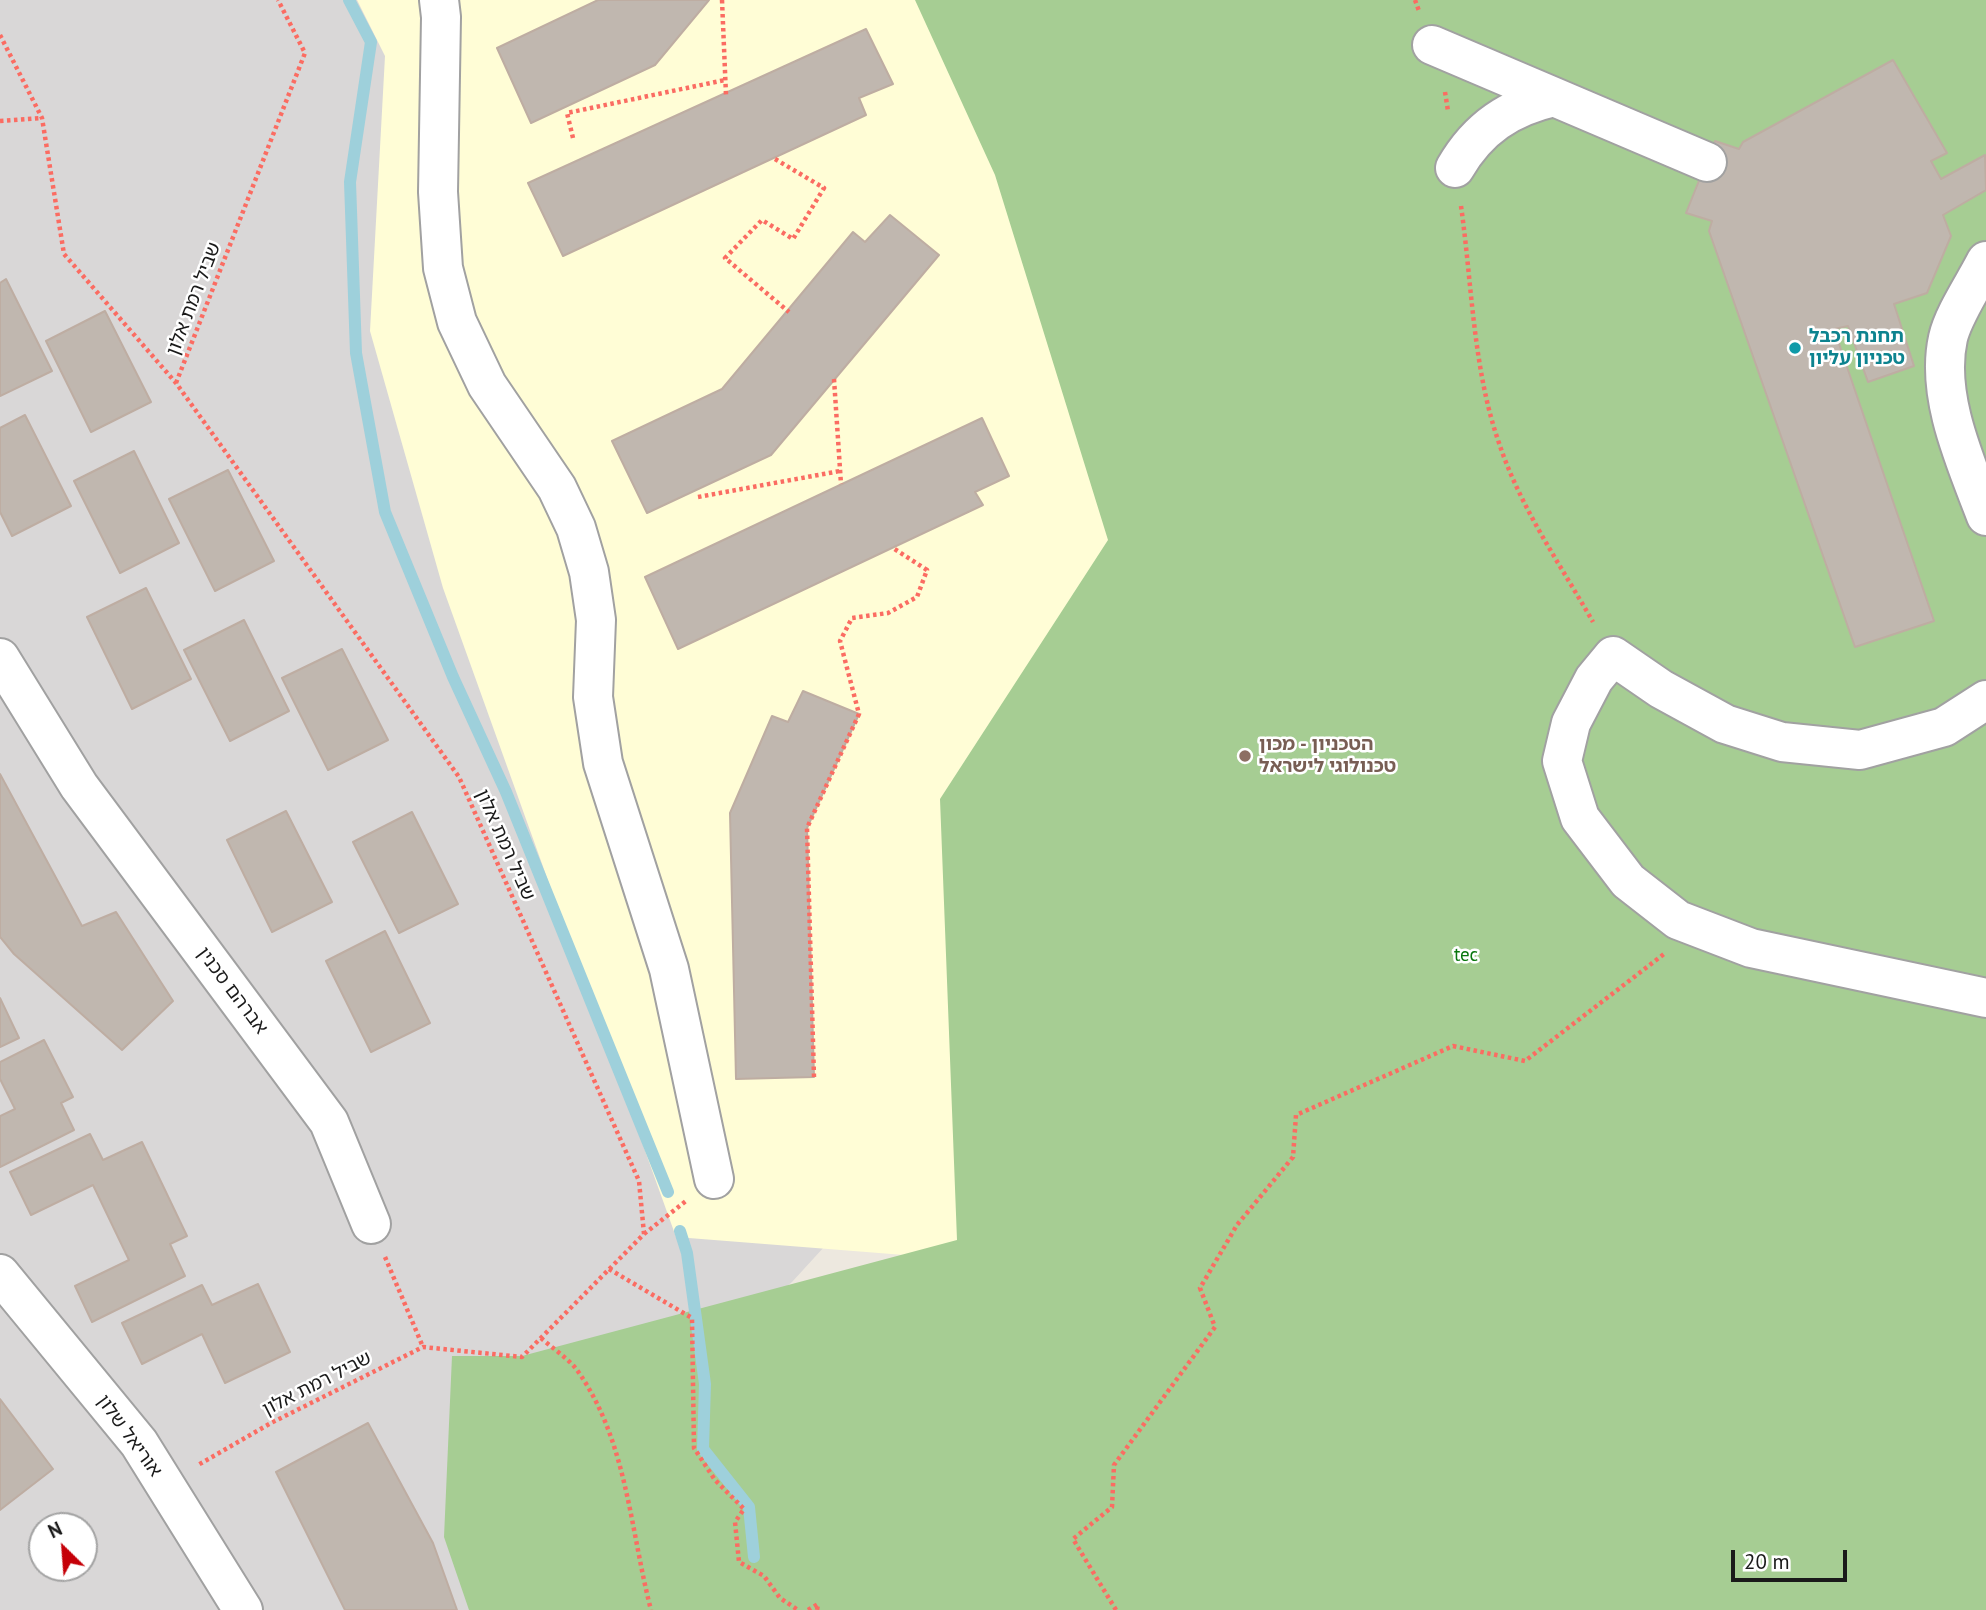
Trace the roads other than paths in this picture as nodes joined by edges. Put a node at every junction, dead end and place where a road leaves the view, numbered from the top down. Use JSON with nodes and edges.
{"nodes":[{"id":1,"x":439,"y":0,"type":"edge"},
{"id":2,"x":1432,"y":46,"type":"road end"},
{"id":3,"x":1554,"y":97,"type":"junction"},
{"id":4,"x":1707,"y":162,"type":"dead end"},
{"id":5,"x":1455,"y":168,"type":"road end"},
{"id":6,"x":1986,"y":261,"type":"edge"},
{"id":7,"x":1986,"y":516,"type":"edge"},
{"id":8,"x":0,"y":658,"type":"edge"},
{"id":9,"x":1986,"y":700,"type":"edge"},
{"id":10,"x":1986,"y":998,"type":"edge"},
{"id":11,"x":714,"y":1179,"type":"road end"},
{"id":12,"x":371,"y":1224,"type":"road end"},
{"id":13,"x":0,"y":1273,"type":"edge"},
{"id":14,"x":243,"y":1610,"type":"edge"}],
"edges":[{"from":1,"to":11,"type":"street"},
{"from":2,"to":3,"type":"street"},
{"from":3,"to":4,"type":"street"},
{"from":3,"to":5,"type":"street"},
{"from":6,"to":7,"type":"street"},
{"from":8,"to":12,"type":"street","name":"אברהם סכנין"},
{"from":9,"to":10,"type":"street"},
{"from":13,"to":14,"type":"street","name":"אוריאל שלון"}]}
